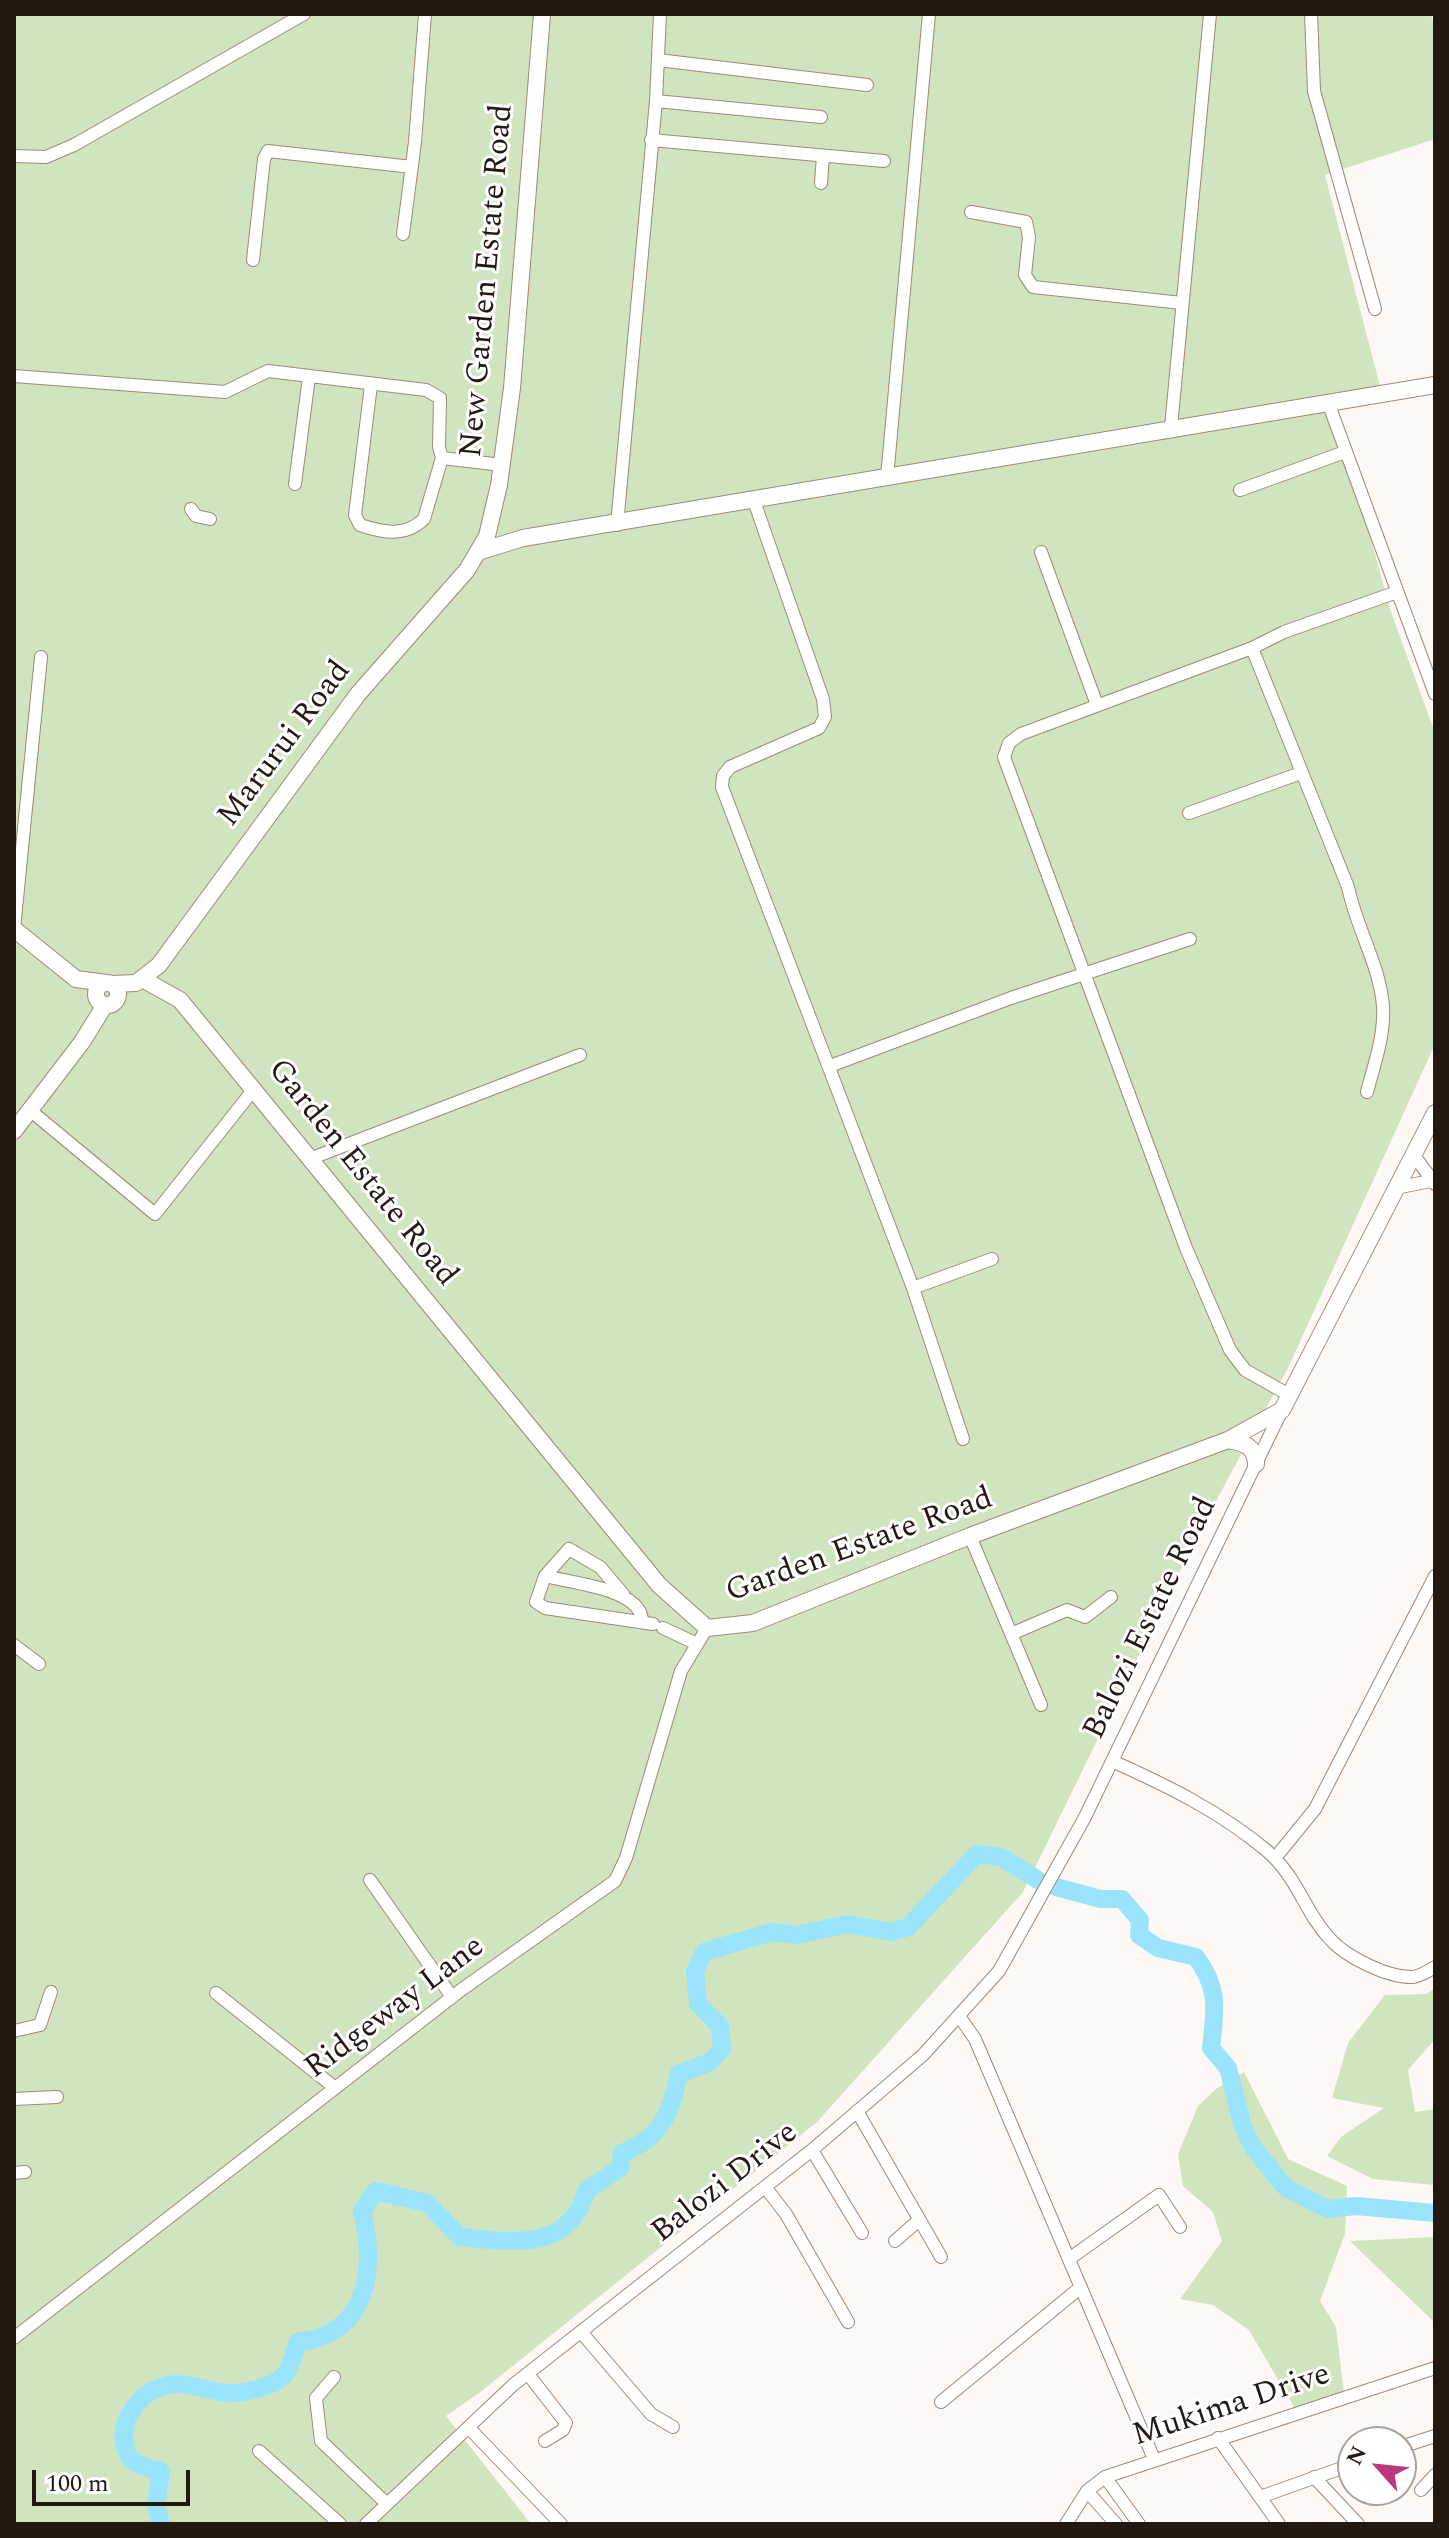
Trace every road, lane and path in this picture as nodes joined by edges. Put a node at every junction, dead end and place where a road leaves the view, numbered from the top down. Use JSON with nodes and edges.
{"nodes":[{"id":1,"x":304,"y":14,"type":"edge"},
{"id":2,"x":425,"y":14,"type":"edge"},
{"id":3,"x":542,"y":14,"type":"edge"},
{"id":4,"x":660,"y":14,"type":"edge"},
{"id":5,"x":929,"y":14,"type":"edge"},
{"id":6,"x":1210,"y":14,"type":"edge"},
{"id":7,"x":1311,"y":14,"type":"edge"},
{"id":8,"x":658,"y":60,"type":"junction"},
{"id":9,"x":867,"y":85,"type":"dead end"},
{"id":10,"x":656,"y":101,"type":"junction"},
{"id":11,"x":821,"y":117,"type":"dead end"},
{"id":12,"x":651,"y":140,"type":"junction"},
{"id":13,"x":14,"y":156,"type":"edge"},
{"id":14,"x":823,"y":156,"type":"junction"},
{"id":15,"x":884,"y":161,"type":"dead end"},
{"id":16,"x":412,"y":167,"type":"junction"},
{"id":17,"x":821,"y":183,"type":"dead end"},
{"id":18,"x":971,"y":212,"type":"dead end"},
{"id":19,"x":403,"y":234,"type":"dead end"},
{"id":20,"x":253,"y":260,"type":"dead end"},
{"id":21,"x":1182,"y":303,"type":"junction"},
{"id":22,"x":1375,"y":309,"type":"dead end"},
{"id":23,"x":14,"y":376,"type":"edge"},
{"id":24,"x":309,"y":377,"type":"junction"},
{"id":25,"x":371,"y":385,"type":"junction"},
{"id":26,"x":1435,"y":385,"type":"edge"},
{"id":27,"x":1329,"y":405,"type":"junction"},
{"id":28,"x":1171,"y":427,"type":"junction"},
{"id":29,"x":1345,"y":452,"type":"junction"},
{"id":30,"x":442,"y":458,"type":"junction"},
{"id":31,"x":502,"y":465,"type":"junction"},
{"id":32,"x":887,"y":478,"type":"junction"},
{"id":33,"x":295,"y":484,"type":"dead end"},
{"id":34,"x":1240,"y":490,"type":"dead end"},
{"id":35,"x":754,"y":501,"type":"junction"},
{"id":36,"x":191,"y":509,"type":"dead end"},
{"id":37,"x":210,"y":519,"type":"dead end"},
{"id":38,"x":492,"y":521,"type":"junction"},
{"id":39,"x":617,"y":525,"type":"junction"},
{"id":40,"x":523,"y":538,"type":"junction"},
{"id":41,"x":481,"y":551,"type":"junction"},
{"id":42,"x":1041,"y":552,"type":"dead end"},
{"id":43,"x":1397,"y":592,"type":"junction"},
{"id":44,"x":1252,"y":648,"type":"junction"},
{"id":45,"x":41,"y":657,"type":"dead end"},
{"id":46,"x":1430,"y":664,"type":"edge"},
{"id":47,"x":1435,"y":694,"type":"edge"},
{"id":48,"x":1097,"y":705,"type":"junction"},
{"id":49,"x":1301,"y":773,"type":"junction"},
{"id":50,"x":1189,"y":813,"type":"dead end"},
{"id":51,"x":14,"y":929,"type":"edge"},
{"id":52,"x":1190,"y":939,"type":"dead end"},
{"id":53,"x":159,"y":965,"type":"junction"},
{"id":54,"x":1084,"y":974,"type":"junction"},
{"id":55,"x":140,"y":981,"type":"junction"},
{"id":56,"x":173,"y":993,"type":"junction"},
{"id":57,"x":108,"y":994,"type":"junction"},
{"id":58,"x":580,"y":1055,"type":"dead end"},
{"id":59,"x":830,"y":1066,"type":"junction"},
{"id":60,"x":254,"y":1089,"type":"junction"},
{"id":61,"x":1367,"y":1092,"type":"dead end"},
{"id":62,"x":31,"y":1111,"type":"junction"},
{"id":63,"x":1435,"y":1113,"type":"edge"},
{"id":64,"x":14,"y":1131,"type":"edge"},
{"id":65,"x":1413,"y":1154,"type":"junction"},
{"id":66,"x":312,"y":1158,"type":"junction"},
{"id":67,"x":1432,"y":1182,"type":"edge"},
{"id":68,"x":1396,"y":1188,"type":"junction"},
{"id":69,"x":992,"y":1259,"type":"dead end"},
{"id":70,"x":913,"y":1288,"type":"junction"},
{"id":71,"x":1287,"y":1403,"type":"junction"},
{"id":72,"x":963,"y":1439,"type":"dead end"},
{"id":73,"x":1228,"y":1440,"type":"junction"},
{"id":74,"x":1256,"y":1464,"type":"junction"},
{"id":75,"x":970,"y":1536,"type":"junction"},
{"id":76,"x":545,"y":1576,"type":"junction"},
{"id":77,"x":1435,"y":1576,"type":"edge"},
{"id":78,"x":624,"y":1595,"type":"junction"},
{"id":79,"x":1111,"y":1597,"type":"dead end"},
{"id":80,"x":653,"y":1624,"type":"junction"},
{"id":81,"x":707,"y":1628,"type":"junction"},
{"id":82,"x":1011,"y":1634,"type":"junction"},
{"id":83,"x":695,"y":1643,"type":"junction"},
{"id":84,"x":14,"y":1645,"type":"edge"},
{"id":85,"x":39,"y":1664,"type":"dead end"},
{"id":86,"x":1041,"y":1705,"type":"dead end"},
{"id":87,"x":1112,"y":1761,"type":"junction"},
{"id":88,"x":1065,"y":1849,"type":"joint"},
{"id":89,"x":1275,"y":1858,"type":"junction"},
{"id":90,"x":370,"y":1880,"type":"dead end"},
{"id":91,"x":1435,"y":1967,"type":"edge"},
{"id":92,"x":51,"y":1992,"type":"dead end"},
{"id":93,"x":216,"y":1993,"type":"dead end"},
{"id":94,"x":452,"y":1997,"type":"junction"},
{"id":95,"x":959,"y":2016,"type":"junction"},
{"id":96,"x":14,"y":2031,"type":"edge"},
{"id":97,"x":334,"y":2087,"type":"junction"},
{"id":98,"x":57,"y":2097,"type":"dead end"},
{"id":99,"x":14,"y":2099,"type":"edge"},
{"id":100,"x":857,"y":2111,"type":"junction"},
{"id":101,"x":812,"y":2150,"type":"junction"},
{"id":102,"x":765,"y":2187,"type":"junction"},
{"id":103,"x":919,"y":2220,"type":"junction"},
{"id":104,"x":1180,"y":2227,"type":"dead end"},
{"id":105,"x":862,"y":2233,"type":"dead end"},
{"id":106,"x":895,"y":2241,"type":"dead end"},
{"id":107,"x":941,"y":2257,"type":"dead end"},
{"id":108,"x":1069,"y":2259,"type":"junction"},
{"id":109,"x":1081,"y":2287,"type":"junction"},
{"id":110,"x":848,"y":2322,"type":"dead end"},
{"id":111,"x":17,"y":2331,"type":"edge"},
{"id":112,"x":581,"y":2332,"type":"junction"},
{"id":113,"x":1435,"y":2368,"type":"edge"},
{"id":114,"x":528,"y":2374,"type":"junction"},
{"id":115,"x":334,"y":2377,"type":"dead end"},
{"id":116,"x":941,"y":2402,"type":"dead end"},
{"id":117,"x":673,"y":2427,"type":"dead end"},
{"id":118,"x":469,"y":2428,"type":"junction"},
{"id":119,"x":1218,"y":2438,"type":"junction"},
{"id":120,"x":545,"y":2441,"type":"dead end"},
{"id":121,"x":259,"y":2451,"type":"dead end"},
{"id":122,"x":1154,"y":2459,"type":"junction"},
{"id":123,"x":1337,"y":2469,"type":"edge"},
{"id":124,"x":1435,"y":2475,"type":"edge"},
{"id":125,"x":1105,"y":2477,"type":"junction"},
{"id":126,"x":1314,"y":2477,"type":"junction"},
{"id":127,"x":1421,"y":2490,"type":"dead end"},
{"id":128,"x":1087,"y":2491,"type":"junction"},
{"id":129,"x":1260,"y":2497,"type":"junction"},
{"id":130,"x":387,"y":2504,"type":"junction"},
{"id":131,"x":340,"y":2524,"type":"edge"},
{"id":132,"x":366,"y":2524,"type":"edge"},
{"id":133,"x":561,"y":2524,"type":"edge"},
{"id":134,"x":1066,"y":2524,"type":"edge"},
{"id":135,"x":1116,"y":2524,"type":"edge"},
{"id":136,"x":1139,"y":2524,"type":"edge"},
{"id":137,"x":1279,"y":2524,"type":"edge"},
{"id":138,"x":1358,"y":2524,"type":"edge"}],
"edges":[{"from":1,"to":13,"type":"street"},
{"from":2,"to":16,"type":"street"},
{"from":3,"to":31,"type":"street","name":"New Garden Estate Road"},
{"from":4,"to":8,"type":"street"},
{"from":5,"to":32,"type":"street"},
{"from":6,"to":21,"type":"street"},
{"from":7,"to":22,"type":"street"},
{"from":8,"to":9,"type":"street"},
{"from":8,"to":10,"type":"street"},
{"from":10,"to":11,"type":"street"},
{"from":10,"to":12,"type":"street"},
{"from":12,"to":14,"type":"street"},
{"from":12,"to":39,"type":"street"},
{"from":14,"to":15,"type":"street"},
{"from":14,"to":17,"type":"street"},
{"from":16,"to":19,"type":"street"},
{"from":16,"to":20,"type":"street"},
{"from":18,"to":21,"type":"street"},
{"from":21,"to":28,"type":"street"},
{"from":23,"to":24,"type":"street"},
{"from":24,"to":25,"type":"street"},
{"from":24,"to":33,"type":"street"},
{"from":25,"to":30,"type":"street"},
{"from":25,"to":30,"type":"street"},
{"from":26,"to":27,"type":"street"},
{"from":27,"to":28,"type":"street"},
{"from":27,"to":29,"type":"street"},
{"from":28,"to":32,"type":"street"},
{"from":29,"to":34,"type":"street"},
{"from":29,"to":43,"type":"street"},
{"from":30,"to":31,"type":"street"},
{"from":31,"to":38,"type":"street","name":"New Garden Estate Road"},
{"from":32,"to":35,"type":"street"},
{"from":35,"to":39,"type":"street"},
{"from":35,"to":59,"type":"street"},
{"from":36,"to":37,"type":"street"},
{"from":38,"to":40,"type":"street"},
{"from":38,"to":41,"type":"street","name":"New Garden Estate Road"},
{"from":39,"to":40,"type":"street"},
{"from":40,"to":41,"type":"street"},
{"from":41,"to":53,"type":"street","name":"Marurui Road"},
{"from":42,"to":48,"type":"street"},
{"from":43,"to":44,"type":"street"},
{"from":43,"to":46,"type":"street"},
{"from":44,"to":48,"type":"street"},
{"from":44,"to":49,"type":"street"},
{"from":45,"to":51,"type":"street"},
{"from":46,"to":47,"type":"street"},
{"from":48,"to":54,"type":"street"},
{"from":49,"to":50,"type":"street"},
{"from":49,"to":61,"type":"street"},
{"from":51,"to":57,"type":"street","name":"Garden Estate Road"},
{"from":52,"to":54,"type":"street"},
{"from":53,"to":55,"type":"street","name":"Marurui Road"},
{"from":53,"to":56,"type":"street"},
{"from":54,"to":59,"type":"street"},
{"from":54,"to":71,"type":"street"},
{"from":55,"to":56,"type":"street","name":"Garden Estate Road"},
{"from":55,"to":57,"type":"street","name":"Garden Estate Road"},
{"from":56,"to":60,"type":"street","name":"Garden Estate Road"},
{"from":57,"to":62,"type":"street"},
{"from":58,"to":66,"type":"street"},
{"from":59,"to":70,"type":"street"},
{"from":60,"to":62,"type":"street"},
{"from":60,"to":66,"type":"street","name":"Garden Estate Road"},
{"from":62,"to":64,"type":"street"},
{"from":63,"to":65,"type":"street"},
{"from":65,"to":67,"type":"street"},
{"from":65,"to":68,"type":"street"},
{"from":66,"to":81,"type":"street","name":"Garden Estate Road"},
{"from":67,"to":68,"type":"street"},
{"from":68,"to":71,"type":"street"},
{"from":69,"to":70,"type":"street"},
{"from":70,"to":72,"type":"street"},
{"from":71,"to":73,"type":"street","name":"Garden Estate Road"},
{"from":71,"to":74,"type":"street","name":"Balozi Estate Road"},
{"from":73,"to":74,"type":"street"},
{"from":73,"to":75,"type":"street","name":"Garden Estate Road"},
{"from":74,"to":87,"type":"street","name":"Balozi Estate Road"},
{"from":75,"to":81,"type":"street","name":"Garden Estate Road"},
{"from":75,"to":82,"type":"street"},
{"from":76,"to":78,"type":"street"},
{"from":76,"to":78,"type":"street"},
{"from":76,"to":80,"type":"street"},
{"from":77,"to":89,"type":"street"},
{"from":78,"to":80,"type":"street"},
{"from":79,"to":82,"type":"street"},
{"from":80,"to":83,"type":"street"},
{"from":81,"to":83,"type":"street","name":"Ridgeway Lane"},
{"from":82,"to":86,"type":"street"},
{"from":83,"to":94,"type":"street","name":"Ridgeway Lane"},
{"from":84,"to":85,"type":"street"},
{"from":87,"to":88,"type":"street","name":"Balozi Estate Road"},
{"from":87,"to":89,"type":"street"},
{"from":88,"to":95,"type":"street","name":"Balozi Drive"},
{"from":89,"to":91,"type":"street"},
{"from":90,"to":94,"type":"street"},
{"from":92,"to":96,"type":"street"},
{"from":93,"to":97,"type":"street"},
{"from":94,"to":97,"type":"street","name":"Ridgeway Lane"},
{"from":95,"to":100,"type":"street","name":"Balozi Drive"},
{"from":95,"to":108,"type":"street"},
{"from":97,"to":111,"type":"street","name":"Ridgeway Lane"},
{"from":98,"to":99,"type":"street"},
{"from":100,"to":101,"type":"street","name":"Balozi Drive"},
{"from":100,"to":103,"type":"street"},
{"from":101,"to":102,"type":"street","name":"Balozi Drive"},
{"from":101,"to":105,"type":"street"},
{"from":102,"to":110,"type":"street"},
{"from":102,"to":112,"type":"street","name":"Balozi Drive"},
{"from":103,"to":106,"type":"street"},
{"from":103,"to":107,"type":"street"},
{"from":104,"to":108,"type":"street"},
{"from":108,"to":109,"type":"street"},
{"from":109,"to":116,"type":"street"},
{"from":109,"to":122,"type":"street"},
{"from":112,"to":114,"type":"street","name":"Balozi Drive"},
{"from":112,"to":117,"type":"street"},
{"from":113,"to":119,"type":"street","name":"Mukima Drive"},
{"from":114,"to":118,"type":"street","name":"Balozi Drive"},
{"from":114,"to":120,"type":"street"},
{"from":115,"to":130,"type":"street"},
{"from":118,"to":130,"type":"street","name":"Balozi Drive"},
{"from":118,"to":133,"type":"street"},
{"from":119,"to":122,"type":"street","name":"Mukima Drive"},
{"from":119,"to":129,"type":"street"},
{"from":121,"to":131,"type":"street"},
{"from":122,"to":125,"type":"street","name":"Mukima Drive"},
{"from":123,"to":126,"type":"street"},
{"from":124,"to":127,"type":"street"},
{"from":125,"to":128,"type":"street","name":"Mukima Drive"},
{"from":125,"to":136,"type":"street"},
{"from":126,"to":129,"type":"street"},
{"from":126,"to":138,"type":"street"},
{"from":128,"to":134,"type":"street","name":"Mukima Drive"},
{"from":128,"to":135,"type":"street"},
{"from":129,"to":137,"type":"street"},
{"from":130,"to":132,"type":"street","name":"Balozi Drive"}]}
